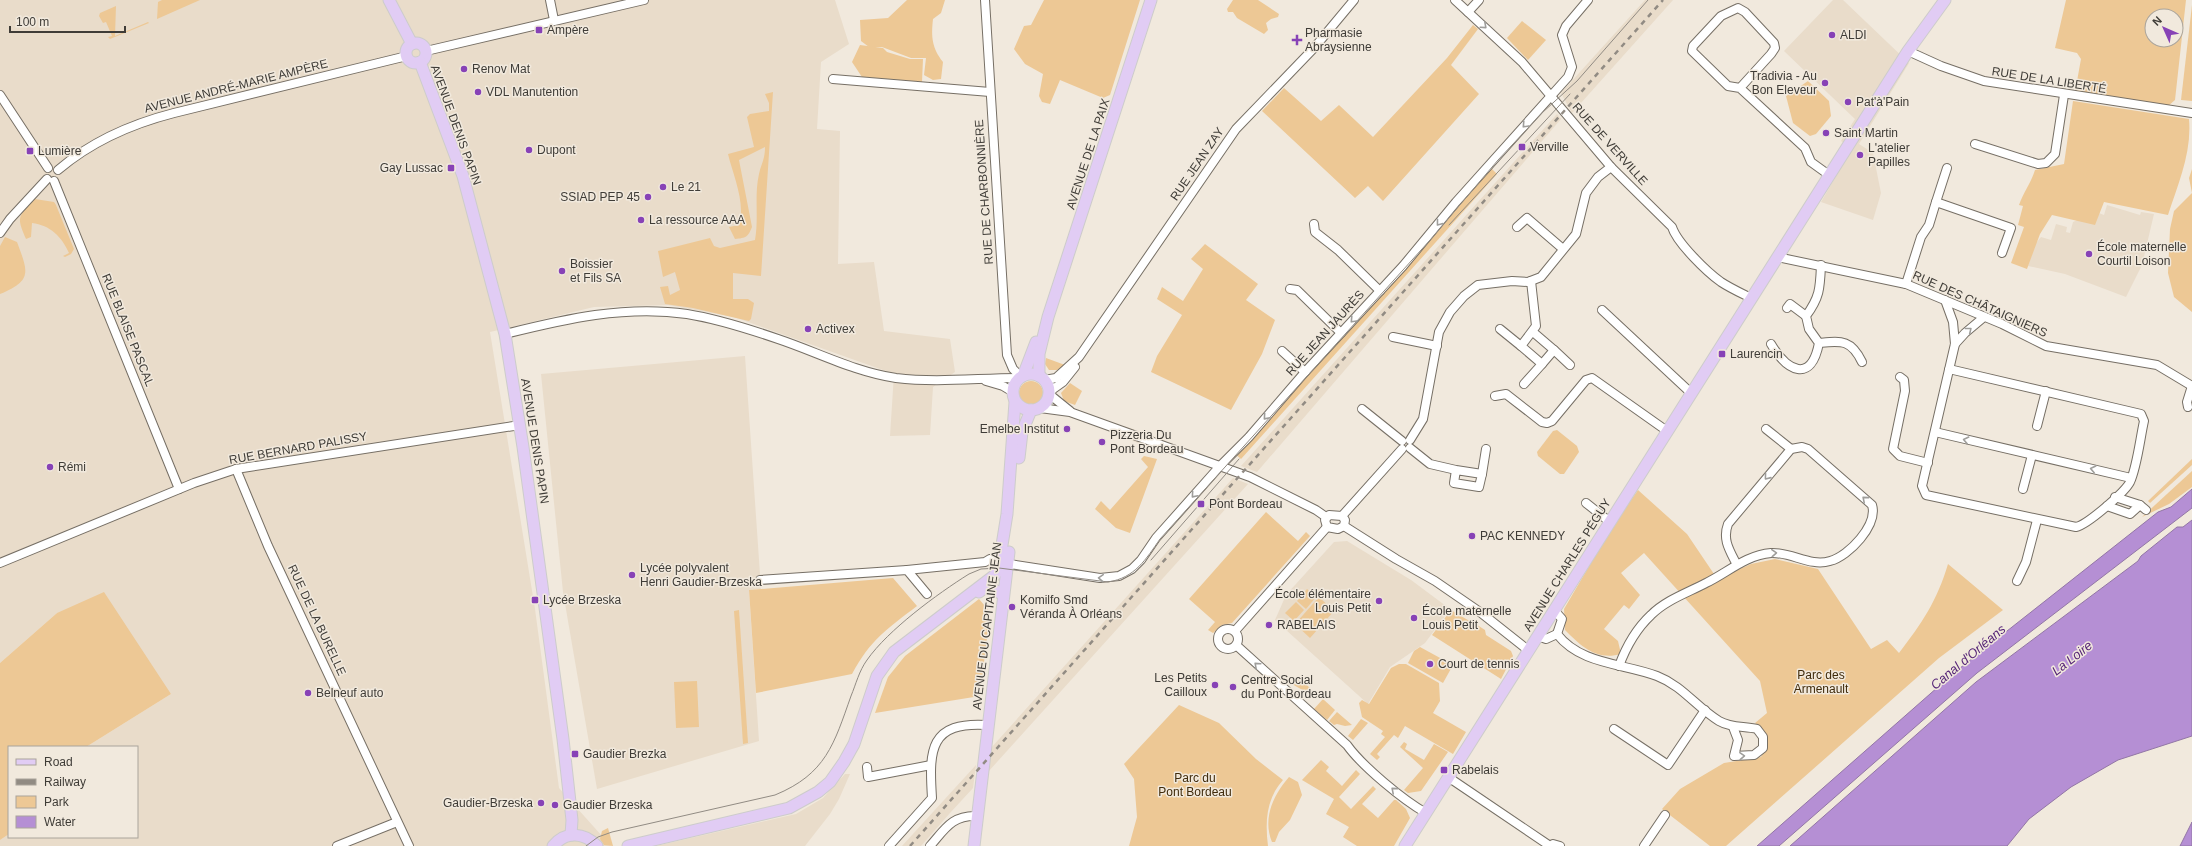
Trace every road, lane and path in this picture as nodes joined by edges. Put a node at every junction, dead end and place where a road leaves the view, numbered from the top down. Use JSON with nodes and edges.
{"nodes":[{"id":1,"x":389,"y":0,"type":"edge"},
{"id":2,"x":550,"y":0,"type":"edge"},
{"id":3,"x":644,"y":0,"type":"edge"},
{"id":4,"x":985,"y":0,"type":"edge"},
{"id":5,"x":1152,"y":0,"type":"edge"},
{"id":6,"x":1354,"y":0,"type":"edge"},
{"id":7,"x":1455,"y":0,"type":"edge"},
{"id":8,"x":1479,"y":0,"type":"edge"},
{"id":9,"x":1588,"y":0,"type":"edge"},
{"id":10,"x":1945,"y":0,"type":"edge"},
{"id":11,"x":1468,"y":12,"type":"junction"},
{"id":12,"x":554,"y":20,"type":"junction"},
{"id":13,"x":412,"y":44,"type":"junction"},
{"id":14,"x":426,"y":51,"type":"junction"},
{"id":15,"x":1908,"y":51,"type":"junction"},
{"id":16,"x":407,"y":56,"type":"junction"},
{"id":17,"x":420,"y":62,"type":"junction"},
{"id":18,"x":833,"y":79,"type":"dead end"},
{"id":19,"x":1740,"y":88,"type":"junction"},
{"id":20,"x":990,"y":92,"type":"junction"},
{"id":21,"x":0,"y":95,"type":"edge"},
{"id":22,"x":2064,"y":95,"type":"junction"},
{"id":23,"x":1551,"y":96,"type":"junction"},
{"id":24,"x":2192,"y":113,"type":"edge"},
{"id":25,"x":1975,"y":144,"type":"dead end"},
{"id":26,"x":1611,"y":167,"type":"junction"},
{"id":27,"x":48,"y":168,"type":"junction"},
{"id":28,"x":1947,"y":168,"type":"dead end"},
{"id":29,"x":58,"y":170,"type":"junction"},
{"id":30,"x":1829,"y":175,"type":"junction"},
{"id":31,"x":51,"y":180,"type":"junction"},
{"id":32,"x":1936,"y":202,"type":"junction"},
{"id":33,"x":1314,"y":224,"type":"dead end"},
{"id":34,"x":1517,"y":227,"type":"dead end"},
{"id":35,"x":0,"y":233,"type":"edge"},
{"id":36,"x":1563,"y":249,"type":"junction"},
{"id":37,"x":2002,"y":253,"type":"dead end"},
{"id":38,"x":1777,"y":257,"type":"junction"},
{"id":39,"x":1821,"y":265,"type":"junction"},
{"id":40,"x":1531,"y":281,"type":"junction"},
{"id":41,"x":1906,"y":284,"type":"junction"},
{"id":42,"x":1290,"y":289,"type":"dead end"},
{"id":43,"x":1380,"y":291,"type":"junction"},
{"id":44,"x":1751,"y":298,"type":"junction"},
{"id":45,"x":1945,"y":300,"type":"junction"},
{"id":46,"x":1787,"y":308,"type":"dead end"},
{"id":47,"x":1602,"y":310,"type":"dead end"},
{"id":48,"x":1806,"y":316,"type":"junction"},
{"id":49,"x":1048,"y":317,"type":"junction"},
{"id":50,"x":1984,"y":317,"type":"junction"},
{"id":51,"x":1500,"y":329,"type":"dead end"},
{"id":52,"x":1341,"y":332,"type":"junction"},
{"id":53,"x":1533,"y":332,"type":"junction"},
{"id":54,"x":505,"y":334,"type":"junction"},
{"id":55,"x":1393,"y":337,"type":"dead end"},
{"id":56,"x":1818,"y":343,"type":"junction"},
{"id":57,"x":1770,"y":344,"type":"dead end"},
{"id":58,"x":1955,"y":344,"type":"junction"},
{"id":59,"x":1437,"y":346,"type":"junction"},
{"id":60,"x":1521,"y":346,"type":"junction"},
{"id":61,"x":1554,"y":350,"type":"junction"},
{"id":62,"x":1282,"y":351,"type":"dead end"},
{"id":63,"x":1079,"y":357,"type":"junction"},
{"id":64,"x":1862,"y":362,"type":"dead end"},
{"id":65,"x":1542,"y":364,"type":"junction"},
{"id":66,"x":1570,"y":365,"type":"dead end"},
{"id":67,"x":1949,"y":369,"type":"junction"},
{"id":68,"x":1305,"y":372,"type":"junction"},
{"id":69,"x":1021,"y":377,"type":"junction"},
{"id":70,"x":1900,"y":377,"type":"dead end"},
{"id":71,"x":1041,"y":378,"type":"junction"},
{"id":72,"x":979,"y":380,"type":"junction"},
{"id":73,"x":1524,"y":384,"type":"dead end"},
{"id":74,"x":2192,"y":386,"type":"edge"},
{"id":75,"x":2046,"y":391,"type":"junction"},
{"id":76,"x":1049,"y":393,"type":"junction"},
{"id":77,"x":1691,"y":393,"type":"junction"},
{"id":78,"x":1495,"y":396,"type":"dead end"},
{"id":79,"x":1014,"y":397,"type":"junction"},
{"id":80,"x":2188,"y":407,"type":"dead end"},
{"id":81,"x":1362,"y":408,"type":"dead end"},
{"id":82,"x":1035,"y":409,"type":"junction"},
{"id":83,"x":1070,"y":412,"type":"junction"},
{"id":84,"x":520,"y":425,"type":"junction"},
{"id":85,"x":2037,"y":426,"type":"dead end"},
{"id":86,"x":1766,"y":429,"type":"dead end"},
{"id":87,"x":1667,"y":431,"type":"junction"},
{"id":88,"x":1935,"y":432,"type":"junction"},
{"id":89,"x":1406,"y":444,"type":"junction"},
{"id":90,"x":1486,"y":449,"type":"dead end"},
{"id":91,"x":1792,"y":449,"type":"junction"},
{"id":92,"x":2032,"y":455,"type":"junction"},
{"id":93,"x":1928,"y":463,"type":"junction"},
{"id":94,"x":1220,"y":466,"type":"junction"},
{"id":95,"x":236,"y":469,"type":"junction"},
{"id":96,"x":1456,"y":470,"type":"junction"},
{"id":97,"x":1482,"y":474,"type":"junction"},
{"id":98,"x":2131,"y":478,"type":"junction"},
{"id":99,"x":179,"y":489,"type":"junction"},
{"id":100,"x":2024,"y":489,"type":"dead end"},
{"id":101,"x":2115,"y":497,"type":"junction"},
{"id":102,"x":1586,"y":503,"type":"dead end"},
{"id":103,"x":2107,"y":506,"type":"junction"},
{"id":104,"x":1342,"y":516,"type":"junction"},
{"id":105,"x":1326,"y":517,"type":"junction"},
{"id":106,"x":2037,"y":520,"type":"junction"},
{"id":107,"x":1610,"y":522,"type":"junction"},
{"id":108,"x":1327,"y":526,"type":"junction"},
{"id":109,"x":1344,"y":526,"type":"junction"},
{"id":110,"x":0,"y":563,"type":"edge"},
{"id":111,"x":1737,"y":565,"type":"junction"},
{"id":112,"x":1002,"y":566,"type":"junction"},
{"id":113,"x":907,"y":570,"type":"junction"},
{"id":114,"x":760,"y":580,"type":"dead end"},
{"id":115,"x":2017,"y":581,"type":"dead end"},
{"id":116,"x":987,"y":586,"type":"junction"},
{"id":117,"x":1000,"y":593,"type":"junction"},
{"id":118,"x":927,"y":594,"type":"dead end"},
{"id":119,"x":1554,"y":610,"type":"junction"},
{"id":120,"x":1235,"y":631,"type":"junction"},
{"id":121,"x":1557,"y":634,"type":"junction"},
{"id":122,"x":1537,"y":636,"type":"junction"},
{"id":123,"x":1236,"y":645,"type":"junction"},
{"id":124,"x":1528,"y":650,"type":"junction"},
{"id":125,"x":1619,"y":666,"type":"junction"},
{"id":126,"x":1705,"y":710,"type":"junction"},
{"id":127,"x":987,"y":725,"type":"junction"},
{"id":128,"x":1733,"y":727,"type":"junction"},
{"id":129,"x":1614,"y":729,"type":"dead end"},
{"id":130,"x":931,"y":765,"type":"junction"},
{"id":131,"x":867,"y":767,"type":"dead end"},
{"id":132,"x":1448,"y":777,"type":"junction"},
{"id":133,"x":1426,"y":813,"type":"junction"},
{"id":134,"x":1665,"y":815,"type":"dead end"},
{"id":135,"x":975,"y":816,"type":"junction"},
{"id":136,"x":397,"y":822,"type":"junction"},
{"id":137,"x":571,"y":835,"type":"junction"},
{"id":138,"x":337,"y":846,"type":"edge"},
{"id":139,"x":409,"y":846,"type":"edge"},
{"id":140,"x":553,"y":846,"type":"edge"},
{"id":141,"x":597,"y":846,"type":"edge"},
{"id":142,"x":628,"y":846,"type":"edge"},
{"id":143,"x":646,"y":846,"type":"edge"},
{"id":144,"x":889,"y":846,"type":"edge"},
{"id":145,"x":930,"y":846,"type":"edge"},
{"id":146,"x":970,"y":846,"type":"edge"},
{"id":147,"x":974,"y":846,"type":"edge"},
{"id":148,"x":1405,"y":846,"type":"edge"},
{"id":149,"x":1550,"y":846,"type":"edge"},
{"id":150,"x":1560,"y":846,"type":"edge"},
{"id":151,"x":1644,"y":846,"type":"edge"}],
"edges":[{"from":1,"to":13,"type":"main road"},
{"from":2,"to":12,"type":"street"},
{"from":3,"to":12,"type":"street"},
{"from":4,"to":20,"type":"street","name":"RUE DE CHARBONNIÈRE"},
{"from":5,"to":49,"type":"main road","name":"AVENUE DE LA PAIX"},
{"from":6,"to":63,"type":"street","name":"RUE JEAN ZAY"},
{"from":7,"to":11,"type":"street","name":"RUE DE VERVILLE"},
{"from":8,"to":11,"type":"street"},
{"from":9,"to":23,"type":"street","name":"RUE JEAN JAURÈS"},
{"from":10,"to":15,"type":"main road","name":"AVENUE CHARLES PÉGUY"},
{"from":11,"to":23,"type":"street","name":"RUE DE VERVILLE","one_way":true},
{"from":12,"to":14,"type":"street"},
{"from":13,"to":14,"type":"main road"},
{"from":13,"to":16,"type":"main road"},
{"from":14,"to":17,"type":"main road"},
{"from":15,"to":22,"type":"street","name":"RUE DE LA LIBERTÉ"},
{"from":15,"to":30,"type":"main road","name":"AVENUE CHARLES PÉGUY"},
{"from":16,"to":17,"type":"main road"},
{"from":16,"to":29,"type":"street","name":"AVENUE ANDRÉ-MARIE AMPÈRE"},
{"from":17,"to":54,"type":"main road","name":"AVENUE DENIS PAPIN"},
{"from":18,"to":20,"type":"street"},
{"from":19,"to":19,"type":"street"},
{"from":19,"to":30,"type":"street"},
{"from":20,"to":69,"type":"street","name":"RUE DE CHARBONNIÈRE"},
{"from":21,"to":27,"type":"street"},
{"from":22,"to":24,"type":"street","name":"RUE DE LA LIBERTÉ"},
{"from":22,"to":25,"type":"street"},
{"from":23,"to":26,"type":"street","name":"RUE DE VERVILLE"},
{"from":23,"to":43,"type":"street","name":"RUE JEAN JAURÈS","one_way":true},
{"from":26,"to":36,"type":"street"},
{"from":26,"to":44,"type":"street","name":"RUE DE VERVILLE"},
{"from":27,"to":29,"type":"street"},
{"from":27,"to":31,"type":"street"},
{"from":28,"to":32,"type":"street"},
{"from":29,"to":31,"type":"street"},
{"from":30,"to":38,"type":"main road","name":"AVENUE CHARLES PÉGUY"},
{"from":31,"to":35,"type":"street"},
{"from":31,"to":99,"type":"street","name":"RUE BLAISE PASCAL"},
{"from":32,"to":37,"type":"street"},
{"from":32,"to":41,"type":"street"},
{"from":33,"to":43,"type":"street"},
{"from":34,"to":36,"type":"street"},
{"from":36,"to":40,"type":"street"},
{"from":38,"to":39,"type":"street","name":"RUE DES CHÂTAIGNIERS"},
{"from":38,"to":44,"type":"main road","name":"AVENUE CHARLES PÉGUY"},
{"from":39,"to":41,"type":"street","name":"RUE DES CHÂTAIGNIERS"},
{"from":39,"to":48,"type":"street"},
{"from":40,"to":53,"type":"street"},
{"from":40,"to":59,"type":"street"},
{"from":41,"to":45,"type":"street","name":"RUE DES CHÂTAIGNIERS"},
{"from":42,"to":52,"type":"street"},
{"from":43,"to":52,"type":"street","name":"RUE JEAN JAURÈS","one_way":true},
{"from":44,"to":77,"type":"main road","name":"AVENUE CHARLES PÉGUY"},
{"from":45,"to":50,"type":"street","name":"RUE DES CHÂTAIGNIERS"},
{"from":45,"to":58,"type":"street"},
{"from":46,"to":48,"type":"street"},
{"from":47,"to":77,"type":"street"},
{"from":48,"to":56,"type":"street"},
{"from":49,"to":69,"type":"main road","name":"AVENUE DE LA PAIX"},
{"from":49,"to":71,"type":"main road","name":"AVENUE DE LA PAIX"},
{"from":58,"to":50,"type":"street","one_way":true},
{"from":50,"to":74,"type":"street","name":"RUE DES CHÂTAIGNIERS"},
{"from":51,"to":60,"type":"street"},
{"from":52,"to":68,"type":"street","name":"RUE JEAN JAURÈS"},
{"from":53,"to":60,"type":"street"},
{"from":53,"to":61,"type":"street"},
{"from":54,"to":72,"type":"street"},
{"from":54,"to":84,"type":"main road","name":"AVENUE DENIS PAPIN"},
{"from":55,"to":59,"type":"street"},
{"from":56,"to":57,"type":"street"},
{"from":56,"to":64,"type":"street"},
{"from":58,"to":67,"type":"street"},
{"from":59,"to":89,"type":"street"},
{"from":60,"to":65,"type":"street"},
{"from":61,"to":65,"type":"street"},
{"from":61,"to":66,"type":"street"},
{"from":62,"to":68,"type":"street"},
{"from":63,"to":71,"type":"street","name":"RUE JEAN ZAY"},
{"from":63,"to":76,"type":"street","name":"RUE JEAN ZAY"},
{"from":65,"to":73,"type":"street"},
{"from":67,"to":75,"type":"street"},
{"from":67,"to":88,"type":"street"},
{"from":68,"to":94,"type":"street","name":"RUE JEAN JAURÈS","one_way":true},
{"from":69,"to":71,"type":"main road"},
{"from":69,"to":72,"type":"street"},
{"from":69,"to":79,"type":"main road"},
{"from":70,"to":93,"type":"street"},
{"from":71,"to":76,"type":"main road"},
{"from":72,"to":79,"type":"street"},
{"from":74,"to":80,"type":"street"},
{"from":75,"to":85,"type":"street"},
{"from":75,"to":98,"type":"street"},
{"from":76,"to":82,"type":"main road"},
{"from":76,"to":83,"type":"street"},
{"from":77,"to":87,"type":"main road","name":"AVENUE CHARLES PÉGUY"},
{"from":78,"to":87,"type":"street"},
{"from":79,"to":82,"type":"main road"},
{"from":79,"to":112,"type":"main road","name":"AVENUE DU CAPITAINE JEAN"},
{"from":81,"to":89,"type":"street"},
{"from":82,"to":83,"type":"street"},
{"from":82,"to":112,"type":"main road","name":"AVENUE DU CAPITAINE JEAN"},
{"from":83,"to":94,"type":"street"},
{"from":84,"to":95,"type":"street","name":"RUE BERNARD PALISSY"},
{"from":84,"to":137,"type":"main road","name":"AVENUE DENIS PAPIN"},
{"from":86,"to":91,"type":"street"},
{"from":87,"to":107,"type":"main road","name":"AVENUE CHARLES PÉGUY"},
{"from":92,"to":88,"type":"street","one_way":true},
{"from":88,"to":93,"type":"street"},
{"from":89,"to":96,"type":"street"},
{"from":89,"to":104,"type":"street"},
{"from":90,"to":97,"type":"street"},
{"from":91,"to":111,"type":"street","one_way":true},
{"from":111,"to":91,"type":"street","one_way":true},
{"from":98,"to":92,"type":"street","one_way":true},
{"from":92,"to":100,"type":"street"},
{"from":93,"to":106,"type":"street"},
{"from":94,"to":105,"type":"street"},
{"from":94,"to":112,"type":"street","name":"RUE JEAN JAURÈS","one_way":true},
{"from":95,"to":99,"type":"street","name":"RUE BERNARD PALISSY"},
{"from":95,"to":136,"type":"street","name":"RUE DE LA BURELLE"},
{"from":96,"to":97,"type":"street"},
{"from":96,"to":97,"type":"street"},
{"from":98,"to":101,"type":"street"},
{"from":99,"to":110,"type":"street","name":"RUE BERNARD PALISSY"},
{"from":101,"to":103,"type":"street"},
{"from":101,"to":103,"type":"street"},
{"from":102,"to":107,"type":"street"},
{"from":103,"to":106,"type":"street"},
{"from":104,"to":105,"type":"street"},
{"from":104,"to":109,"type":"street"},
{"from":105,"to":108,"type":"street"},
{"from":106,"to":115,"type":"street"},
{"from":107,"to":119,"type":"main road","name":"AVENUE CHARLES PÉGUY"},
{"from":108,"to":109,"type":"street"},
{"from":108,"to":120,"type":"street"},
{"from":109,"to":124,"type":"street"},
{"from":111,"to":125,"type":"street"},
{"from":112,"to":113,"type":"street"},
{"from":112,"to":116,"type":"main road"},
{"from":112,"to":117,"type":"main road","name":"AVENUE DU CAPITAINE JEAN"},
{"from":112,"to":127,"type":"main road","name":"AVENUE DU CAPITAINE JEAN"},
{"from":112,"to":142,"type":"main road"},
{"from":113,"to":114,"type":"street"},
{"from":113,"to":118,"type":"street"},
{"from":116,"to":117,"type":"main road"},
{"from":116,"to":143,"type":"main road"},
{"from":117,"to":127,"type":"main road","name":"AVENUE DU CAPITAINE JEAN"},
{"from":119,"to":121,"type":"street"},
{"from":119,"to":122,"type":"main road","name":"AVENUE CHARLES PÉGUY"},
{"from":120,"to":123,"type":"street"},
{"from":120,"to":123,"type":"street"},
{"from":121,"to":122,"type":"street"},
{"from":121,"to":125,"type":"street"},
{"from":122,"to":124,"type":"main road","name":"AVENUE CHARLES PÉGUY"},
{"from":133,"to":123,"type":"street","one_way":true},
{"from":124,"to":132,"type":"main road","name":"AVENUE CHARLES PÉGUY"},
{"from":125,"to":126,"type":"street"},
{"from":126,"to":128,"type":"street"},
{"from":126,"to":129,"type":"street"},
{"from":127,"to":130,"type":"street"},
{"from":127,"to":135,"type":"main road","name":"AVENUE DU CAPITAINE JEAN"},
{"from":128,"to":128,"type":"street","one_way":true},
{"from":130,"to":131,"type":"street"},
{"from":130,"to":144,"type":"street"},
{"from":132,"to":133,"type":"main road","name":"AVENUE CHARLES PÉGUY"},
{"from":132,"to":149,"type":"street"},
{"from":133,"to":148,"type":"main road","name":"AVENUE CHARLES PÉGUY"},
{"from":134,"to":151,"type":"street"},
{"from":135,"to":145,"type":"street"},
{"from":135,"to":146,"type":"main road","name":"AVENUE DU CAPITAINE JEAN"},
{"from":135,"to":147,"type":"main road","name":"AVENUE DU CAPITAINE JEAN"},
{"from":136,"to":138,"type":"street"},
{"from":136,"to":139,"type":"street","name":"RUE DE LA BURELLE"},
{"from":137,"to":140,"type":"main road"},
{"from":137,"to":141,"type":"main road"},
{"from":149,"to":150,"type":"street"}]}
